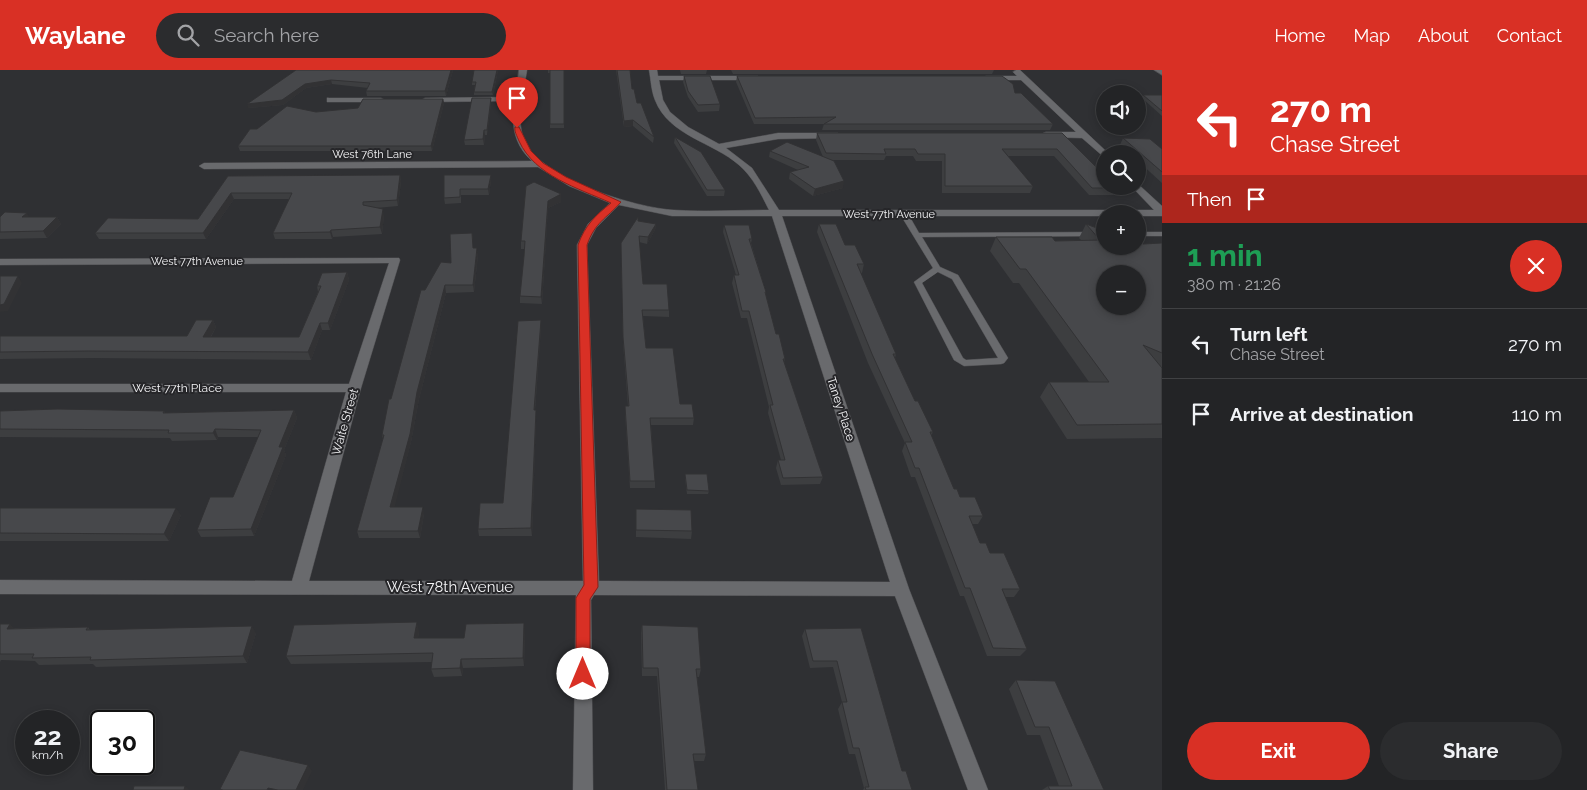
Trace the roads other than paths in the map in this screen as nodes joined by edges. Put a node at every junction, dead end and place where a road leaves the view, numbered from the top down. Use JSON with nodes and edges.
{"nodes":[{"id":1,"x":523,"y":70,"type":"edge"},
{"id":2,"x":1014,"y":70,"type":"edge"},
{"id":3,"x":1158,"y":70,"type":"edge"},
{"id":4,"x":1162,"y":73,"type":"edge"},
{"id":5,"x":654,"y":74,"type":"edge"},
{"id":6,"x":764,"y":78,"type":"edge"},
{"id":7,"x":973,"y":78,"type":"edge"},
{"id":8,"x":1023,"y":78,"type":"junction"},
{"id":9,"x":519,"y":99,"type":"junction"},
{"id":10,"x":330,"y":100,"type":"dead end"},
{"id":11,"x":390,"y":100,"type":"edge"},
{"id":12,"x":420,"y":100,"type":"edge"},
{"id":13,"x":841,"y":135,"type":"edge"},
{"id":14,"x":1036,"y":135,"type":"edge"},
{"id":15,"x":1085,"y":136,"type":"junction"},
{"id":16,"x":718,"y":146,"type":"junction"},
{"id":17,"x":1096,"y":146,"type":"edge"},
{"id":18,"x":540,"y":164,"type":"junction"},
{"id":19,"x":204,"y":166,"type":"dead end"},
{"id":20,"x":1145,"y":195,"type":"edge"},
{"id":21,"x":617,"y":202,"type":"junction"},
{"id":22,"x":1162,"y":213,"type":"edge"},
{"id":23,"x":776,"y":214,"type":"junction"},
{"id":24,"x":904,"y":214,"type":"junction"},
{"id":25,"x":916,"y":234,"type":"junction"},
{"id":26,"x":1096,"y":234,"type":"edge"},
{"id":27,"x":1146,"y":234,"type":"edge"},
{"id":28,"x":1162,"y":234,"type":"edge"},
{"id":29,"x":395,"y":260,"type":"joint"},
{"id":30,"x":0,"y":262,"type":"edge"},
{"id":31,"x":936,"y":269,"type":"junction"},
{"id":32,"x":0,"y":388,"type":"edge"},
{"id":33,"x":354,"y":388,"type":"junction"},
{"id":34,"x":299,"y":586,"type":"junction"},
{"id":35,"x":0,"y":587,"type":"edge"},
{"id":36,"x":591,"y":587,"type":"junction"},
{"id":37,"x":901,"y":589,"type":"junction"},
{"id":38,"x":583,"y":790,"type":"edge"},
{"id":39,"x":978,"y":790,"type":"edge"}],
"edges":[{"from":1,"to":9,"type":"street","name":"West 77th Avenue"},
{"from":2,"to":8,"type":"street"},
{"from":3,"to":4,"type":"street"},
{"from":5,"to":6,"type":"street"},
{"from":5,"to":16,"type":"street","name":"Taney Place"},
{"from":7,"to":8,"type":"street"},
{"from":8,"to":15,"type":"street"},
{"from":9,"to":12,"type":"street"},
{"from":9,"to":18,"type":"street","name":"West 77th Avenue"},
{"from":10,"to":11,"type":"street"},
{"from":13,"to":16,"type":"street"},
{"from":14,"to":15,"type":"street"},
{"from":15,"to":17,"type":"street"},
{"from":16,"to":23,"type":"street","name":"Taney Place"},
{"from":18,"to":19,"type":"street","name":"West 76th Lane"},
{"from":18,"to":21,"type":"street","name":"West 77th Avenue"},
{"from":20,"to":22,"type":"street"},
{"from":21,"to":23,"type":"street","name":"West 77th Avenue"},
{"from":21,"to":36,"type":"street"},
{"from":22,"to":24,"type":"street","name":"West 77th Avenue"},
{"from":23,"to":24,"type":"street","name":"West 77th Avenue"},
{"from":23,"to":37,"type":"street","name":"Taney Place"},
{"from":24,"to":25,"type":"lane"},
{"from":25,"to":26,"type":"lane"},
{"from":25,"to":31,"type":"lane"},
{"from":27,"to":28,"type":"lane"},
{"from":29,"to":30,"type":"street","name":"West 77th Avenue"},
{"from":29,"to":33,"type":"street","name":"Waite Street"},
{"from":31,"to":31,"type":"lane"},
{"from":32,"to":33,"type":"street","name":"West 77th Place"},
{"from":33,"to":34,"type":"street","name":"Waite Street"},
{"from":34,"to":35,"type":"street","name":"West 78th Avenue"},
{"from":34,"to":36,"type":"street","name":"West 78th Avenue"},
{"from":36,"to":37,"type":"street","name":"West 78th Avenue"},
{"from":36,"to":38,"type":"street"},
{"from":37,"to":39,"type":"street","name":"Taney Place"}]}
